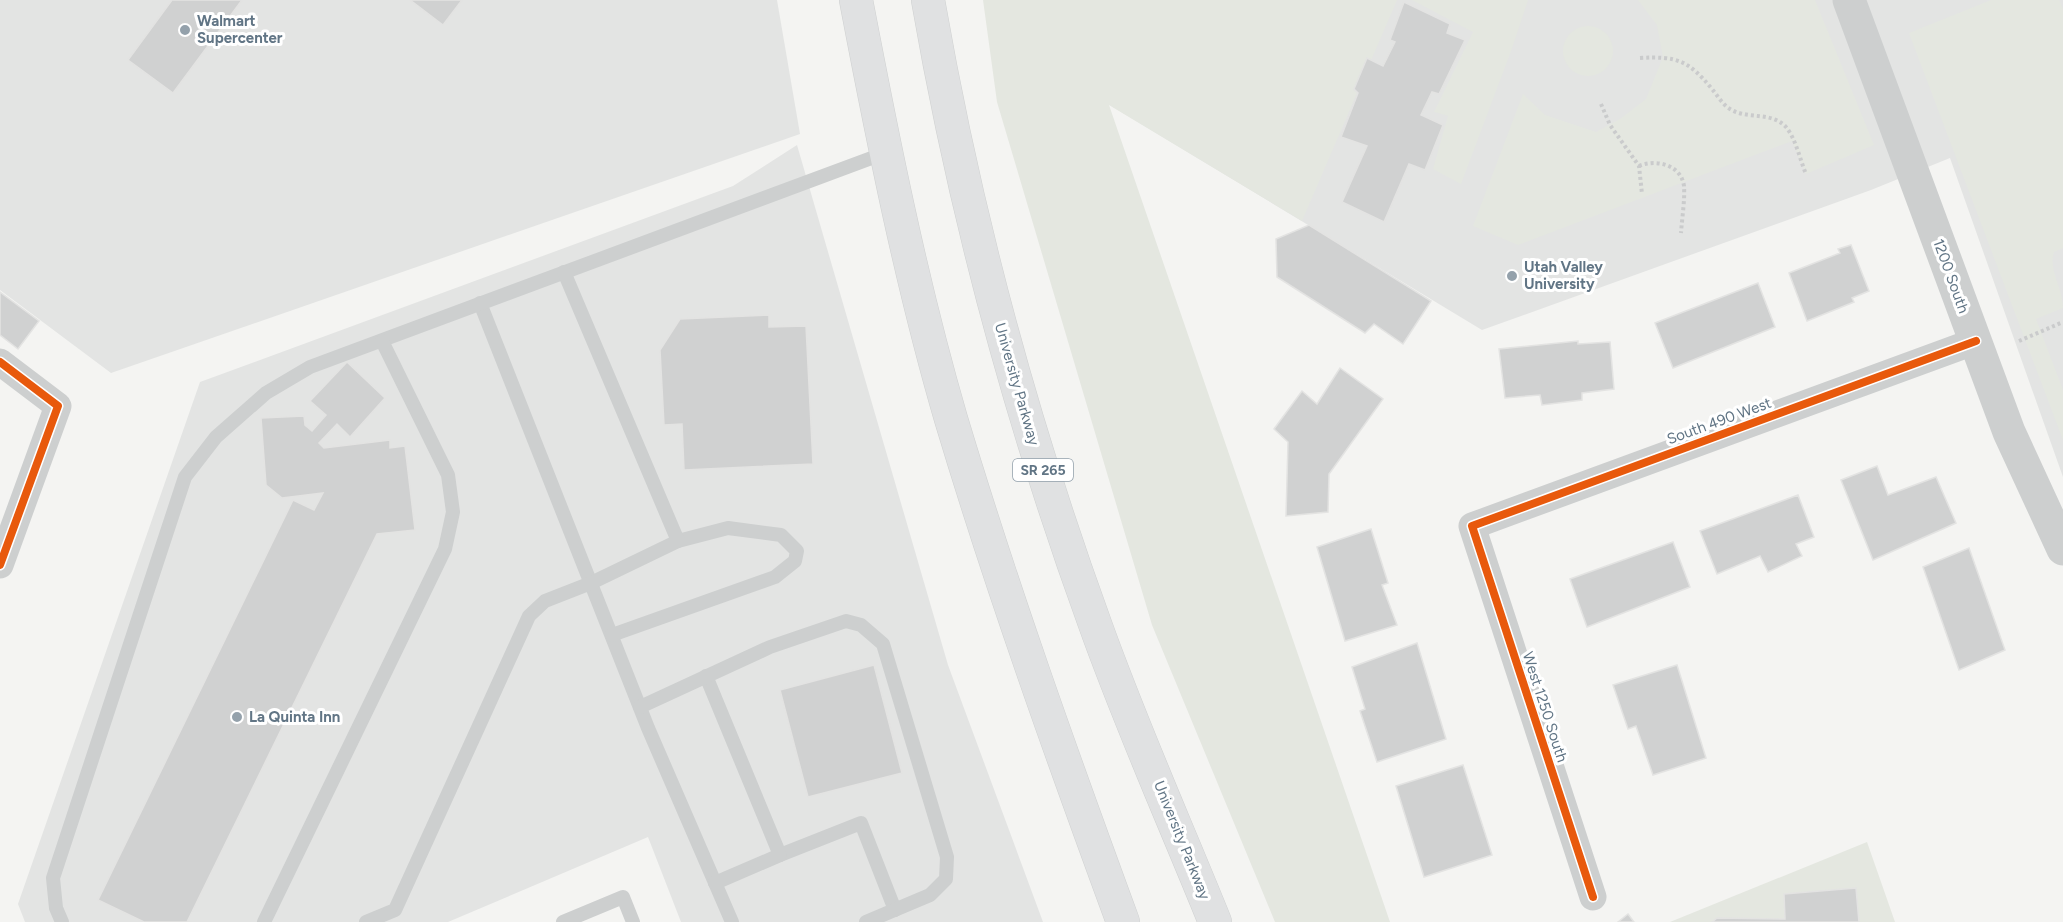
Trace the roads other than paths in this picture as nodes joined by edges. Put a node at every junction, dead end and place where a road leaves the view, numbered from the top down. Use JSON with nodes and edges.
{"nodes":[{"id":1,"x":856,"y":0,"type":"edge"},
{"id":2,"x":928,"y":0,"type":"edge"},
{"id":3,"x":1849,"y":0,"type":"edge"},
{"id":4,"x":885,"y":153,"type":"junction"},
{"id":5,"x":564,"y":272,"type":"junction"},
{"id":6,"x":480,"y":303,"type":"junction"},
{"id":7,"x":382,"y":340,"type":"junction"},
{"id":8,"x":1976,"y":341,"type":"junction"},
{"id":9,"x":0,"y":362,"type":"edge"},
{"id":10,"x":1472,"y":526,"type":"joint"},
{"id":11,"x":678,"y":541,"type":"junction"},
{"id":12,"x":2063,"y":549,"type":"edge"},
{"id":13,"x":0,"y":566,"type":"edge"},
{"id":14,"x":591,"y":584,"type":"junction"},
{"id":15,"x":612,"y":635,"type":"junction"},
{"id":16,"x":706,"y":676,"type":"junction"},
{"id":17,"x":640,"y":707,"type":"junction"},
{"id":18,"x":780,"y":855,"type":"junction"},
{"id":19,"x":715,"y":883,"type":"junction"},
{"id":20,"x":1593,"y":897,"type":"dead end"},
{"id":21,"x":895,"y":910,"type":"junction"},
{"id":22,"x":62,"y":922,"type":"edge"},
{"id":23,"x":264,"y":922,"type":"edge"},
{"id":24,"x":366,"y":922,"type":"edge"},
{"id":25,"x":563,"y":922,"type":"edge"},
{"id":26,"x":633,"y":922,"type":"edge"},
{"id":27,"x":732,"y":922,"type":"edge"},
{"id":28,"x":866,"y":922,"type":"edge"},
{"id":29,"x":1123,"y":922,"type":"edge"},
{"id":30,"x":1215,"y":922,"type":"edge"}],
"edges":[{"from":1,"to":4,"type":"main road"},
{"from":2,"to":30,"type":"main road","name":"University Parkway","number":"SR 265"},
{"from":3,"to":8,"type":"street","name":"1200 South"},
{"from":4,"to":5,"type":"lane"},
{"from":4,"to":29,"type":"main road"},
{"from":5,"to":6,"type":"lane"},
{"from":5,"to":11,"type":"lane"},
{"from":6,"to":7,"type":"lane"},
{"from":6,"to":14,"type":"lane"},
{"from":7,"to":22,"type":"lane"},
{"from":7,"to":23,"type":"lane"},
{"from":8,"to":10,"type":"street","name":"South 490 West"},
{"from":8,"to":12,"type":"street","name":"1200 South"},
{"from":9,"to":13,"type":"street"},
{"from":10,"to":20,"type":"street","name":"West 1250 South"},
{"from":11,"to":14,"type":"lane"},
{"from":11,"to":15,"type":"lane"},
{"from":14,"to":15,"type":"lane"},
{"from":14,"to":24,"type":"lane"},
{"from":15,"to":17,"type":"lane"},
{"from":16,"to":17,"type":"lane"},
{"from":16,"to":18,"type":"lane"},
{"from":16,"to":21,"type":"lane"},
{"from":17,"to":19,"type":"lane"},
{"from":18,"to":19,"type":"lane"},
{"from":18,"to":21,"type":"lane"},
{"from":19,"to":27,"type":"lane"},
{"from":21,"to":28,"type":"lane"},
{"from":25,"to":26,"type":"lane"}]}
